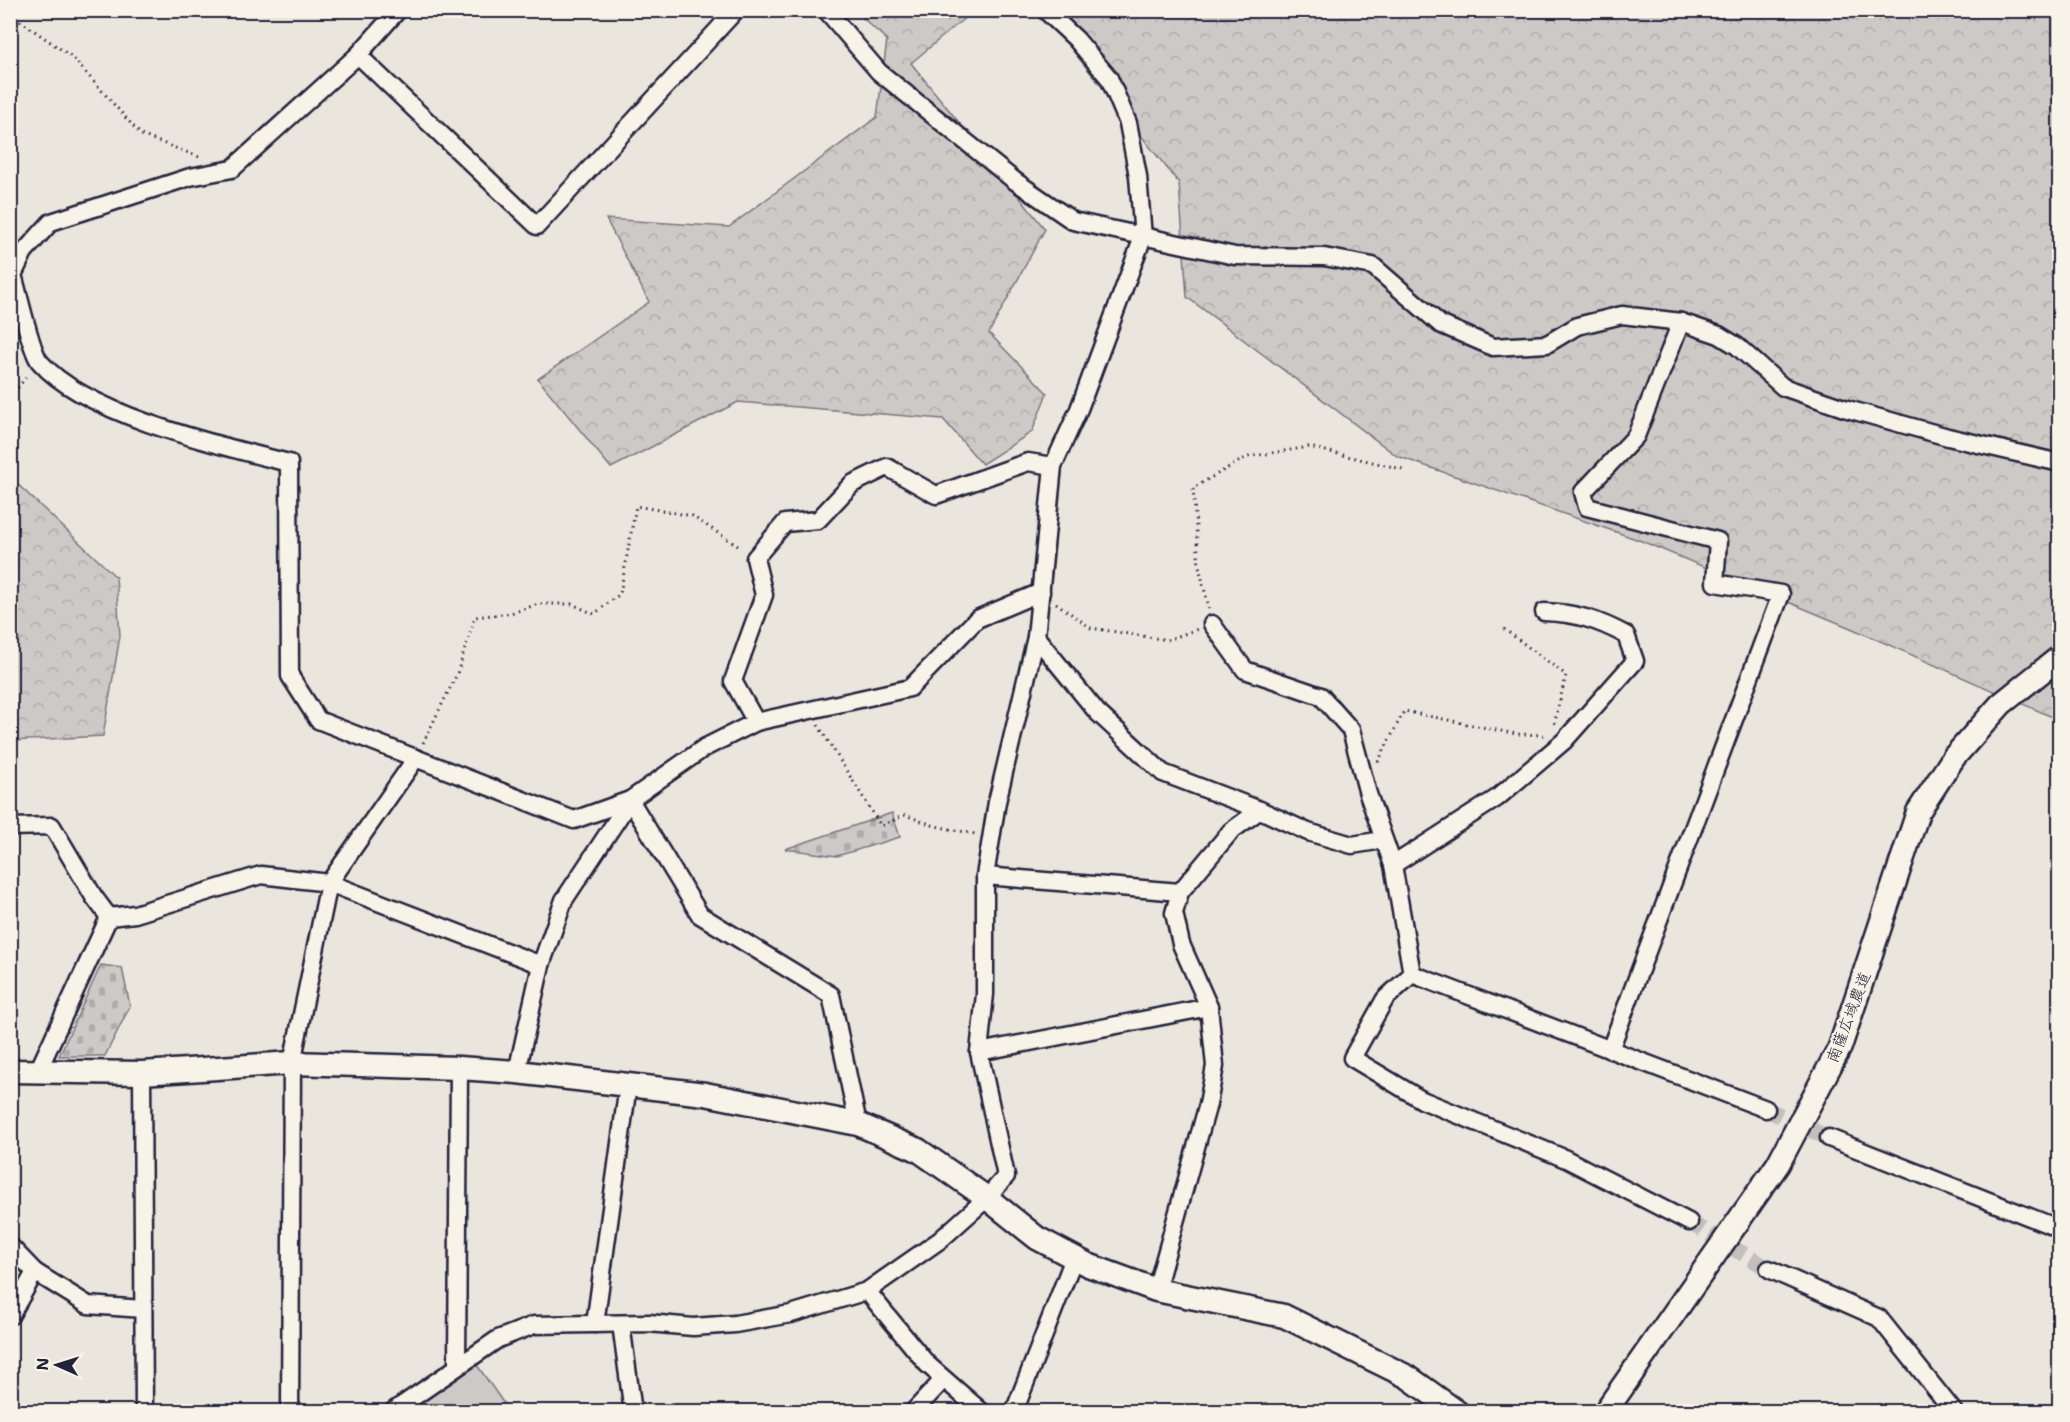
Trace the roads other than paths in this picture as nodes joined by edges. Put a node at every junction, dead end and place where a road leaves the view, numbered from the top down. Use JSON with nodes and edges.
{"nodes":[{"id":1,"x":398,"y":10,"type":"edge"},
{"id":2,"x":736,"y":10,"type":"edge"},
{"id":3,"x":826,"y":10,"type":"edge"},
{"id":4,"x":1045,"y":10,"type":"edge"},
{"id":5,"x":357,"y":55,"type":"junction"},
{"id":6,"x":1143,"y":237,"type":"junction"},
{"id":7,"x":1681,"y":322,"type":"junction"},
{"id":8,"x":2060,"y":462,"type":"edge"},
{"id":9,"x":1053,"y":466,"type":"junction"},
{"id":10,"x":1041,"y":592,"type":"junction"},
{"id":11,"x":1544,"y":612,"type":"dead end"},
{"id":12,"x":1212,"y":624,"type":"road end"},
{"id":13,"x":1036,"y":637,"type":"junction"},
{"id":14,"x":2060,"y":657,"type":"edge"},
{"id":15,"x":756,"y":722,"type":"junction"},
{"id":16,"x":416,"y":758,"type":"junction"},
{"id":17,"x":630,"y":800,"type":"junction"},
{"id":18,"x":1260,"y":810,"type":"junction"},
{"id":19,"x":10,"y":827,"type":"edge"},
{"id":20,"x":1383,"y":840,"type":"junction"},
{"id":21,"x":1393,"y":865,"type":"junction"},
{"id":22,"x":985,"y":876,"type":"junction"},
{"id":23,"x":328,"y":883,"type":"junction"},
{"id":24,"x":1180,"y":892,"type":"junction"},
{"id":25,"x":110,"y":917,"type":"junction"},
{"id":26,"x":541,"y":965,"type":"junction"},
{"id":27,"x":1412,"y":974,"type":"junction"},
{"id":28,"x":1209,"y":1007,"type":"junction"},
{"id":29,"x":1610,"y":1050,"type":"junction"},
{"id":30,"x":979,"y":1052,"type":"junction"},
{"id":31,"x":292,"y":1063,"type":"junction"},
{"id":32,"x":459,"y":1068,"type":"junction"},
{"id":33,"x":10,"y":1071,"type":"edge"},
{"id":34,"x":38,"y":1071,"type":"junction"},
{"id":35,"x":517,"y":1072,"type":"junction"},
{"id":36,"x":142,"y":1073,"type":"junction"},
{"id":37,"x":628,"y":1085,"type":"junction"},
{"id":38,"x":1766,"y":1109,"type":"tunnel mouth"},
{"id":39,"x":858,"y":1124,"type":"junction"},
{"id":40,"x":1829,"y":1138,"type":"tunnel mouth"},
{"id":41,"x":987,"y":1198,"type":"junction"},
{"id":42,"x":1689,"y":1222,"type":"tunnel mouth"},
{"id":43,"x":2060,"y":1229,"type":"edge"},
{"id":44,"x":10,"y":1246,"type":"edge"},
{"id":45,"x":1074,"y":1258,"type":"junction"},
{"id":46,"x":1769,"y":1269,"type":"tunnel mouth"},
{"id":47,"x":34,"y":1272,"type":"junction"},
{"id":48,"x":1156,"y":1290,"type":"junction"},
{"id":49,"x":867,"y":1291,"type":"junction"},
{"id":50,"x":143,"y":1309,"type":"junction"},
{"id":51,"x":10,"y":1316,"type":"edge"},
{"id":52,"x":594,"y":1324,"type":"junction"},
{"id":53,"x":621,"y":1324,"type":"junction"},
{"id":54,"x":457,"y":1366,"type":"junction"},
{"id":55,"x":943,"y":1380,"type":"junction"},
{"id":56,"x":144,"y":1412,"type":"edge"},
{"id":57,"x":290,"y":1412,"type":"edge"},
{"id":58,"x":392,"y":1412,"type":"edge"},
{"id":59,"x":633,"y":1412,"type":"edge"},
{"id":60,"x":913,"y":1412,"type":"edge"},
{"id":61,"x":982,"y":1412,"type":"edge"},
{"id":62,"x":1014,"y":1412,"type":"edge"},
{"id":63,"x":1456,"y":1412,"type":"edge"},
{"id":64,"x":1605,"y":1412,"type":"edge"},
{"id":65,"x":1954,"y":1412,"type":"edge"}],
"edges":[{"from":1,"to":5,"type":"street"},
{"from":2,"to":5,"type":"street"},
{"from":3,"to":6,"type":"street"},
{"from":4,"to":6,"type":"street"},
{"from":5,"to":16,"type":"street"},
{"from":6,"to":7,"type":"street"},
{"from":6,"to":9,"type":"street"},
{"from":7,"to":8,"type":"street"},
{"from":7,"to":29,"type":"street"},
{"from":9,"to":10,"type":"street"},
{"from":9,"to":15,"type":"street"},
{"from":10,"to":13,"type":"street"},
{"from":10,"to":15,"type":"street"},
{"from":11,"to":21,"type":"street"},
{"from":12,"to":20,"type":"street"},
{"from":13,"to":18,"type":"street"},
{"from":13,"to":22,"type":"street"},
{"from":14,"to":64,"type":"street","name":"南薩広域農道"},
{"from":15,"to":17,"type":"street"},
{"from":16,"to":17,"type":"street"},
{"from":16,"to":23,"type":"street"},
{"from":17,"to":26,"type":"street"},
{"from":17,"to":39,"type":"street"},
{"from":18,"to":20,"type":"street"},
{"from":18,"to":24,"type":"street"},
{"from":19,"to":25,"type":"street"},
{"from":20,"to":21,"type":"street"},
{"from":21,"to":27,"type":"street"},
{"from":22,"to":24,"type":"street"},
{"from":22,"to":30,"type":"street"},
{"from":23,"to":25,"type":"street"},
{"from":23,"to":26,"type":"street"},
{"from":23,"to":31,"type":"street"},
{"from":24,"to":28,"type":"street"},
{"from":25,"to":34,"type":"street"},
{"from":26,"to":35,"type":"street"},
{"from":27,"to":29,"type":"street"},
{"from":27,"to":42,"type":"street"},
{"from":28,"to":30,"type":"street"},
{"from":28,"to":48,"type":"street"},
{"from":29,"to":38,"type":"street"},
{"from":30,"to":41,"type":"street"},
{"from":31,"to":32,"type":"street"},
{"from":31,"to":36,"type":"street"},
{"from":31,"to":57,"type":"street"},
{"from":32,"to":35,"type":"street"},
{"from":32,"to":54,"type":"street"},
{"from":33,"to":34,"type":"street"},
{"from":34,"to":36,"type":"street"},
{"from":35,"to":37,"type":"street"},
{"from":36,"to":50,"type":"street"},
{"from":37,"to":39,"type":"street"},
{"from":37,"to":52,"type":"street"},
{"from":39,"to":41,"type":"street"},
{"from":40,"to":43,"type":"street"},
{"from":41,"to":45,"type":"street"},
{"from":41,"to":49,"type":"street"},
{"from":44,"to":47,"type":"street"},
{"from":45,"to":48,"type":"street"},
{"from":45,"to":62,"type":"street"},
{"from":46,"to":65,"type":"street"},
{"from":47,"to":50,"type":"street"},
{"from":47,"to":51,"type":"street"},
{"from":48,"to":63,"type":"street"},
{"from":49,"to":53,"type":"street"},
{"from":49,"to":55,"type":"street"},
{"from":50,"to":56,"type":"street"},
{"from":52,"to":53,"type":"street"},
{"from":52,"to":54,"type":"street"},
{"from":53,"to":59,"type":"street"},
{"from":54,"to":58,"type":"street"},
{"from":55,"to":60,"type":"street"},
{"from":55,"to":61,"type":"street"}]}
